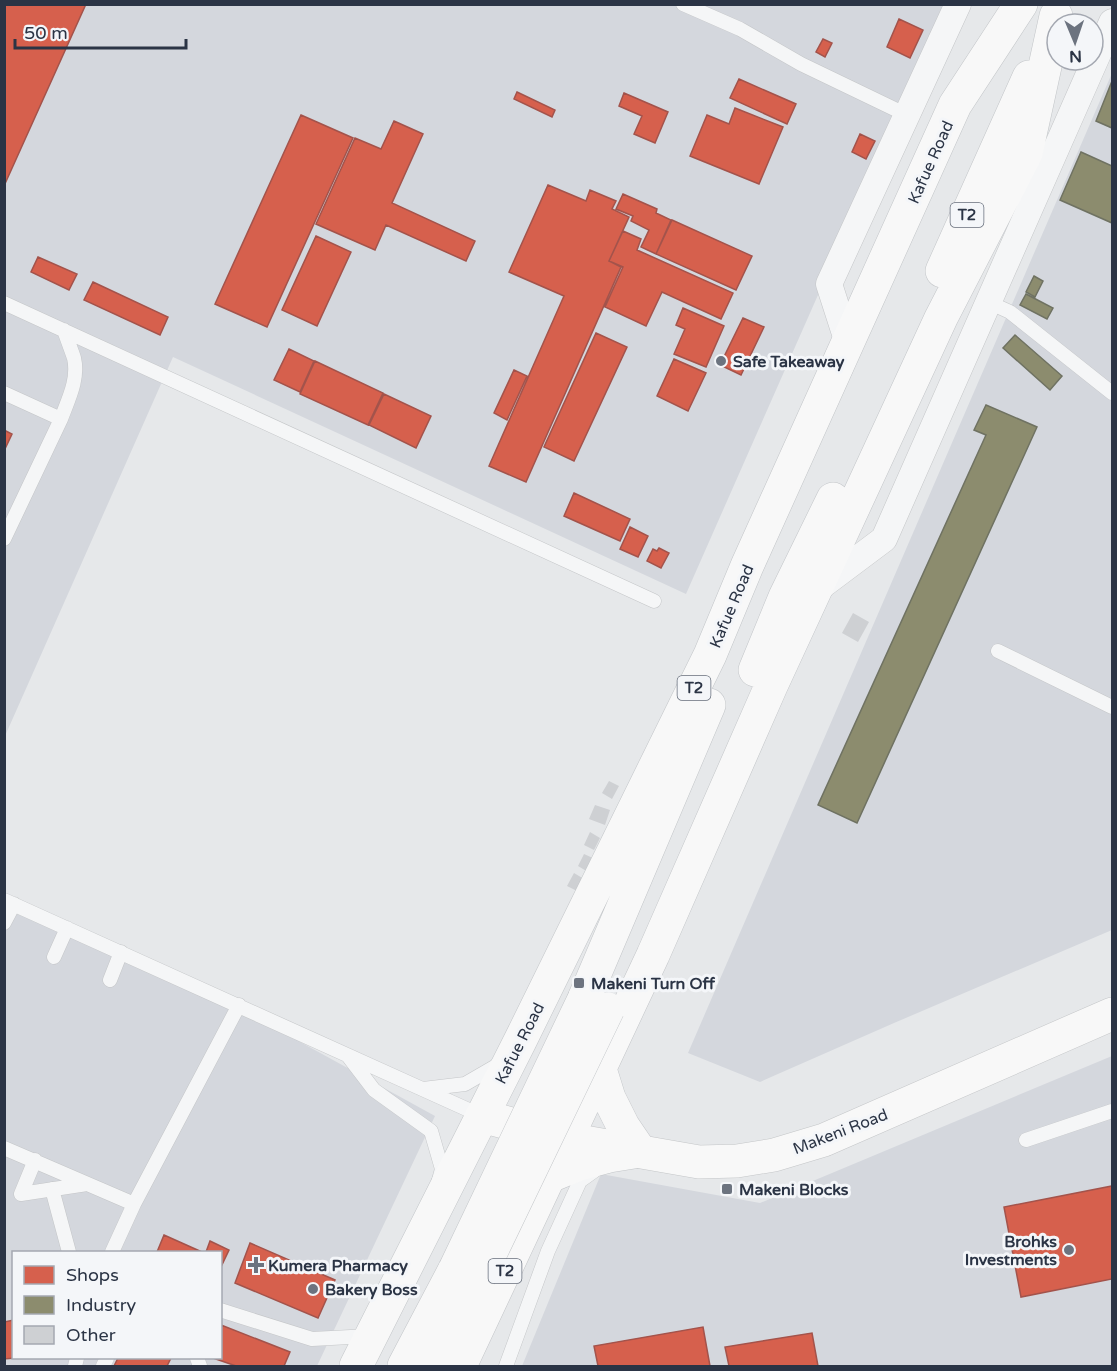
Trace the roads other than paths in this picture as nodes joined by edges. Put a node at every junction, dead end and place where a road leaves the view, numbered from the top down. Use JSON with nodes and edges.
{"nodes":[{"id":1,"x":683,"y":4,"type":"edge"},
{"id":2,"x":958,"y":4,"type":"edge"},
{"id":3,"x":1021,"y":4,"type":"edge"},
{"id":4,"x":1059,"y":10,"type":"edge"},
{"id":5,"x":1113,"y":22,"type":"edge"},
{"id":6,"x":907,"y":115,"type":"junction"},
{"id":7,"x":4,"y":303,"type":"edge"},
{"id":8,"x":988,"y":303,"type":"junction"},
{"id":9,"x":64,"y":330,"type":"junction"},
{"id":10,"x":848,"y":343,"type":"junction"},
{"id":11,"x":4,"y":393,"type":"edge"},
{"id":12,"x":1113,"y":393,"type":"edge"},
{"id":13,"x":61,"y":419,"type":"junction"},
{"id":14,"x":4,"y":539,"type":"edge"},
{"id":15,"x":816,"y":590,"type":"junction"},
{"id":16,"x":654,"y":601,"type":"dead end"},
{"id":17,"x":998,"y":651,"type":"dead end"},
{"id":18,"x":1113,"y":707,"type":"edge"},
{"id":19,"x":9,"y":902,"type":"edge"},
{"id":20,"x":4,"y":924,"type":"edge"},
{"id":21,"x":67,"y":928,"type":"junction"},
{"id":22,"x":121,"y":952,"type":"junction"},
{"id":23,"x":54,"y":957,"type":"dead end"},
{"id":24,"x":110,"y":980,"type":"dead end"},
{"id":25,"x":596,"y":1004,"type":"junction"},
{"id":26,"x":239,"y":1005,"type":"junction"},
{"id":27,"x":1113,"y":1014,"type":"edge"},
{"id":28,"x":520,"y":1041,"type":"junction"},
{"id":29,"x":347,"y":1054,"type":"junction"},
{"id":30,"x":600,"y":1069,"type":"junction"},
{"id":31,"x":421,"y":1089,"type":"junction"},
{"id":32,"x":1113,"y":1111,"type":"edge"},
{"id":33,"x":482,"y":1116,"type":"junction"},
{"id":34,"x":567,"y":1139,"type":"junction"},
{"id":35,"x":1026,"y":1140,"type":"dead end"},
{"id":36,"x":4,"y":1148,"type":"edge"},
{"id":37,"x":640,"y":1151,"type":"junction"},
{"id":38,"x":35,"y":1160,"type":"junction"},
{"id":39,"x":550,"y":1176,"type":"junction"},
{"id":40,"x":87,"y":1184,"type":"junction"},
{"id":41,"x":52,"y":1189,"type":"junction"},
{"id":42,"x":134,"y":1204,"type":"junction"},
{"id":43,"x":427,"y":1225,"type":"junction"},
{"id":44,"x":69,"y":1251,"type":"edge"},
{"id":45,"x":112,"y":1251,"type":"edge"},
{"id":46,"x":467,"y":1273,"type":"junction"},
{"id":47,"x":222,"y":1311,"type":"edge"},
{"id":48,"x":372,"y":1336,"type":"junction"},
{"id":49,"x":356,"y":1366,"type":"edge"},
{"id":50,"x":404,"y":1366,"type":"edge"},
{"id":51,"x":433,"y":1366,"type":"edge"},
{"id":52,"x":460,"y":1366,"type":"edge"},
{"id":53,"x":506,"y":1366,"type":"edge"}],
"edges":[{"from":1,"to":6,"type":"lane"},
{"from":2,"to":6,"type":"street"},
{"from":3,"to":10,"type":"main road","name":"Kafue Road","number":"T2"},
{"from":3,"to":25,"type":"main road","name":"Kafue Road","number":"T2"},
{"from":4,"to":15,"type":"main road","name":"Kafue Road","number":"T2"},
{"from":4,"to":25,"type":"main road","name":"Kafue Road","number":"T2"},
{"from":5,"to":8,"type":"street"},
{"from":6,"to":10,"type":"street"},
{"from":7,"to":9,"type":"lane"},
{"from":8,"to":12,"type":"lane"},
{"from":8,"to":15,"type":"street"},
{"from":9,"to":13,"type":"lane"},
{"from":9,"to":16,"type":"lane"},
{"from":10,"to":28,"type":"main road","name":"Kafue Road","number":"T2"},
{"from":11,"to":13,"type":"lane"},
{"from":13,"to":14,"type":"lane"},
{"from":15,"to":30,"type":"main road","name":"Kafue Road","number":"T2"},
{"from":17,"to":18,"type":"lane"},
{"from":19,"to":20,"type":"lane"},
{"from":19,"to":21,"type":"lane"},
{"from":21,"to":22,"type":"lane"},
{"from":21,"to":23,"type":"lane"},
{"from":22,"to":24,"type":"lane"},
{"from":22,"to":26,"type":"lane"},
{"from":25,"to":46,"type":"main road","name":"Kafue Road","number":"T2","bridge":true},
{"from":26,"to":29,"type":"lane"},
{"from":26,"to":42,"type":"lane"},
{"from":27,"to":37,"type":"main road","name":"Makeni Road"},
{"from":28,"to":31,"type":"lane"},
{"from":28,"to":33,"type":"main road","name":"Kafue Road","number":"T2"},
{"from":29,"to":31,"type":"lane"},
{"from":29,"to":43,"type":"lane"},
{"from":30,"to":34,"type":"main road","name":"Kafue Road","number":"T2"},
{"from":30,"to":37,"type":"main road"},
{"from":31,"to":33,"type":"lane"},
{"from":32,"to":35,"type":"lane"},
{"from":33,"to":34,"type":"main road","name":"Makeni Road"},
{"from":33,"to":43,"type":"main road","name":"Kafue Road","number":"T2"},
{"from":34,"to":37,"type":"main road","name":"Makeni Road"},
{"from":34,"to":39,"type":"main road","name":"Kafue Road","number":"T2"},
{"from":36,"to":38,"type":"lane"},
{"from":37,"to":39,"type":"main road"},
{"from":37,"to":53,"type":"lane"},
{"from":38,"to":40,"type":"lane"},
{"from":38,"to":41,"type":"lane"},
{"from":39,"to":52,"type":"main road","name":"Kafue Road","number":"T2"},
{"from":40,"to":41,"type":"lane"},
{"from":40,"to":42,"type":"lane"},
{"from":41,"to":44,"type":"lane"},
{"from":42,"to":45,"type":"lane"},
{"from":43,"to":48,"type":"main road","name":"Kafue Road","number":"T2"},
{"from":46,"to":50,"type":"main road","name":"Kafue Road","number":"T2"},
{"from":46,"to":51,"type":"main road","name":"Kafue Road","number":"T2"},
{"from":47,"to":48,"type":"lane"},
{"from":48,"to":49,"type":"main road","name":"Kafue Road","number":"T2"}]}
